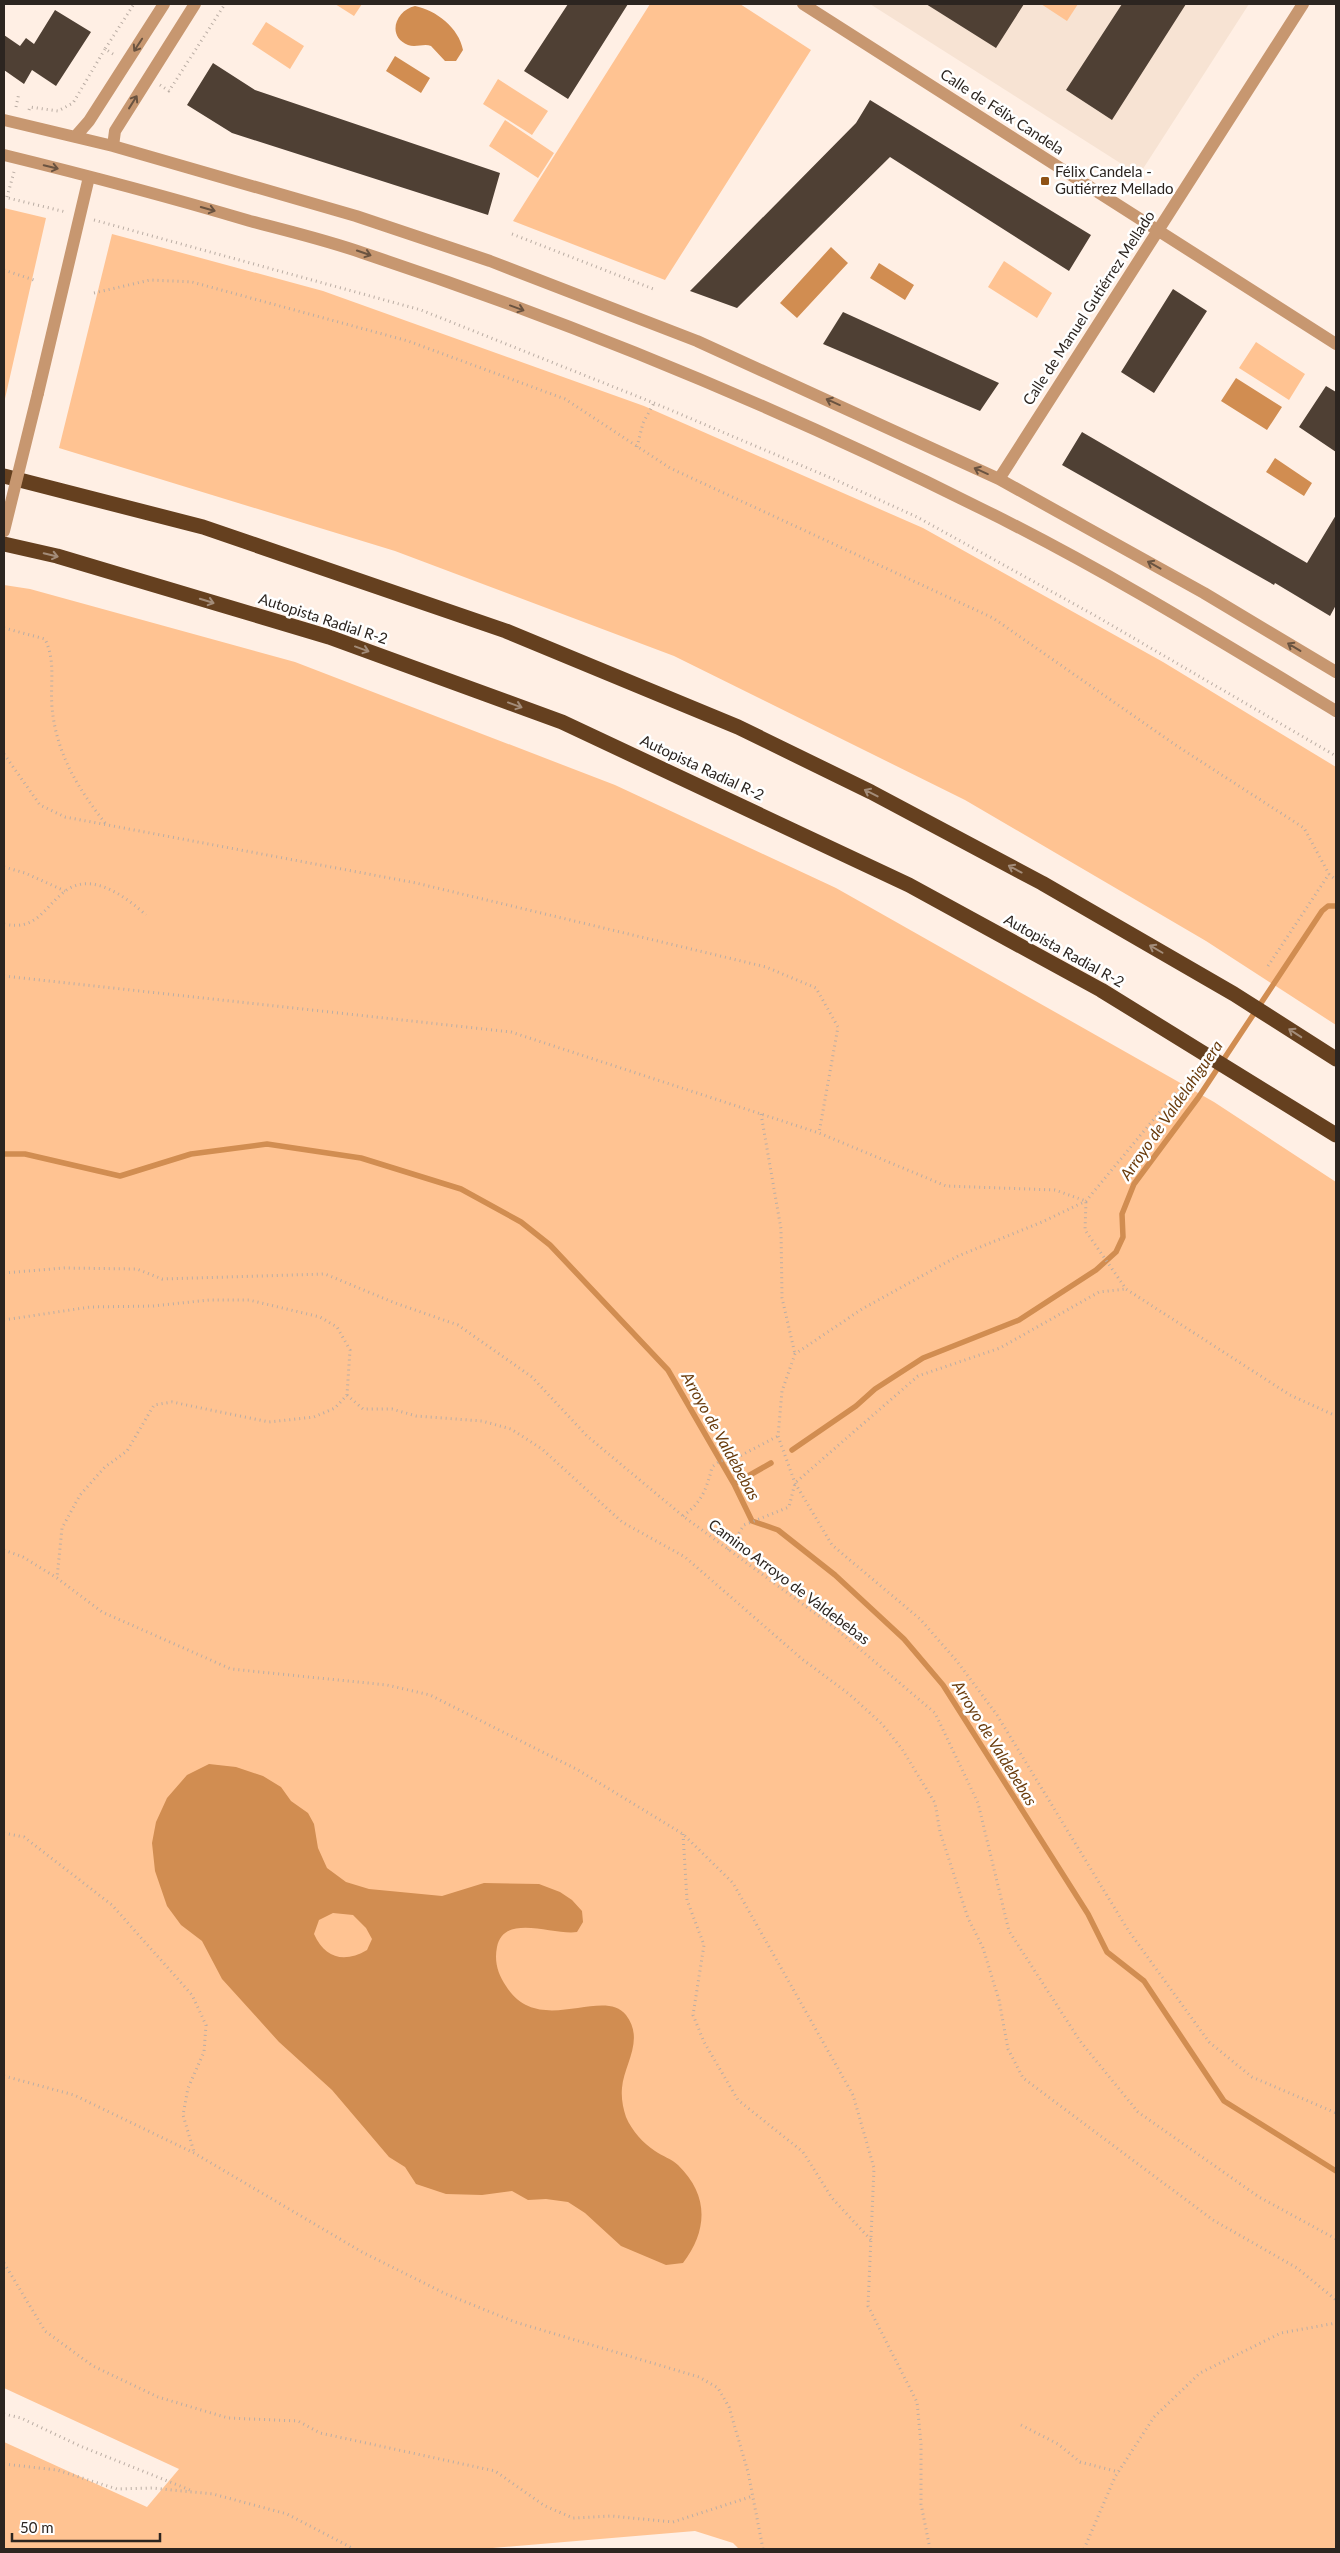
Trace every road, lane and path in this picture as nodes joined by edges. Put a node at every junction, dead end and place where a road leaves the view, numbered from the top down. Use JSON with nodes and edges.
{"nodes":[{"id":1,"x":134,"y":4,"type":"edge"},
{"id":2,"x":164,"y":4,"type":"edge"},
{"id":3,"x":195,"y":4,"type":"edge"},
{"id":4,"x":225,"y":4,"type":"edge"},
{"id":5,"x":806,"y":4,"type":"edge"},
{"id":6,"x":1303,"y":4,"type":"edge"},
{"id":7,"x":105,"y":49,"type":"junction"},
{"id":8,"x":117,"y":57,"type":"dead end"},
{"id":9,"x":157,"y":83,"type":"dead end"},
{"id":10,"x":19,"y":93,"type":"dead end"},
{"id":11,"x":16,"y":109,"type":"dead end"},
{"id":12,"x":29,"y":112,"type":"dead end"},
{"id":13,"x":4,"y":120,"type":"edge"},
{"id":14,"x":75,"y":137,"type":"junction"},
{"id":15,"x":114,"y":146,"type":"junction"},
{"id":16,"x":4,"y":155,"type":"edge"},
{"id":17,"x":14,"y":173,"type":"dead end"},
{"id":18,"x":89,"y":177,"type":"junction"},
{"id":19,"x":6,"y":197,"type":"edge"},
{"id":20,"x":54,"y":209,"type":"dead end"},
{"id":21,"x":105,"y":223,"type":"dead end"},
{"id":22,"x":1158,"y":230,"type":"junction"},
{"id":23,"x":512,"y":234,"type":"dead end"},
{"id":24,"x":4,"y":270,"type":"edge"},
{"id":25,"x":34,"y":280,"type":"dead end"},
{"id":26,"x":656,"y":290,"type":"dead end"},
{"id":27,"x":94,"y":293,"type":"dead end"},
{"id":28,"x":1336,"y":344,"type":"edge"},
{"id":29,"x":654,"y":403,"type":"junction"},
{"id":30,"x":637,"y":447,"type":"junction"},
{"id":31,"x":4,"y":476,"type":"edge"},
{"id":32,"x":999,"y":479,"type":"junction"},
{"id":33,"x":4,"y":531,"type":"edge"},
{"id":34,"x":4,"y":544,"type":"edge"},
{"id":35,"x":4,"y":628,"type":"edge"},
{"id":36,"x":1336,"y":672,"type":"edge"},
{"id":37,"x":1336,"y":711,"type":"edge"},
{"id":38,"x":4,"y":754,"type":"edge"},
{"id":39,"x":1336,"y":756,"type":"edge"},
{"id":40,"x":106,"y":825,"type":"junction"},
{"id":41,"x":4,"y":867,"type":"edge"},
{"id":42,"x":1329,"y":874,"type":"junction"},
{"id":43,"x":1336,"y":880,"type":"edge"},
{"id":44,"x":65,"y":891,"type":"junction"},
{"id":45,"x":146,"y":914,"type":"dead end"},
{"id":46,"x":4,"y":924,"type":"edge"},
{"id":47,"x":1268,"y":966,"type":"dead end"},
{"id":48,"x":4,"y":976,"type":"edge"},
{"id":49,"x":1336,"y":1059,"type":"edge"},
{"id":50,"x":1182,"y":1085,"type":"dead end"},
{"id":51,"x":761,"y":1114,"type":"junction"},
{"id":52,"x":819,"y":1133,"type":"junction"},
{"id":53,"x":1336,"y":1135,"type":"edge"},
{"id":54,"x":1086,"y":1200,"type":"junction"},
{"id":55,"x":4,"y":1273,"type":"edge"},
{"id":56,"x":1126,"y":1289,"type":"junction"},
{"id":57,"x":4,"y":1320,"type":"edge"},
{"id":58,"x":795,"y":1354,"type":"junction"},
{"id":59,"x":347,"y":1395,"type":"junction"},
{"id":60,"x":1336,"y":1416,"type":"edge"},
{"id":61,"x":778,"y":1436,"type":"junction"},
{"id":62,"x":795,"y":1483,"type":"junction"},
{"id":63,"x":682,"y":1516,"type":"junction"},
{"id":64,"x":4,"y":1550,"type":"edge"},
{"id":65,"x":728,"y":1550,"type":"junction"},
{"id":66,"x":56,"y":1578,"type":"junction"},
{"id":67,"x":4,"y":1833,"type":"edge"},
{"id":68,"x":683,"y":1834,"type":"junction"},
{"id":69,"x":4,"y":2076,"type":"edge"},
{"id":70,"x":1336,"y":2114,"type":"edge"},
{"id":71,"x":194,"y":2153,"type":"junction"},
{"id":72,"x":1336,"y":2238,"type":"edge"},
{"id":73,"x":871,"y":2240,"type":"junction"},
{"id":74,"x":4,"y":2263,"type":"edge"},
{"id":75,"x":1336,"y":2300,"type":"edge"},
{"id":76,"x":1336,"y":2323,"type":"edge"},
{"id":77,"x":4,"y":2414,"type":"edge"},
{"id":78,"x":1021,"y":2425,"type":"dead end"},
{"id":79,"x":4,"y":2464,"type":"edge"},
{"id":80,"x":1118,"y":2472,"type":"junction"},
{"id":81,"x":195,"y":2492,"type":"junction"},
{"id":82,"x":753,"y":2496,"type":"junction"},
{"id":83,"x":354,"y":2549,"type":"edge"},
{"id":84,"x":763,"y":2549,"type":"edge"},
{"id":85,"x":930,"y":2549,"type":"edge"},
{"id":86,"x":1084,"y":2549,"type":"edge"}],
"edges":[{"from":1,"to":7,"type":"path"},
{"from":2,"to":14,"type":"street","one_way":true},
{"from":15,"to":3,"type":"street","one_way":true},
{"from":4,"to":9,"type":"path"},
{"from":5,"to":22,"type":"street","name":"Calle de Félix Candela"},
{"from":6,"to":22,"type":"street","name":"Calle de Manuel Gutiérrez Mellado"},
{"from":7,"to":8,"type":"path"},
{"from":7,"to":12,"type":"path"},
{"from":10,"to":11,"type":"path"},
{"from":13,"to":14,"type":"street"},
{"from":14,"to":15,"type":"street"},
{"from":32,"to":15,"type":"street","one_way":true},
{"from":16,"to":18,"type":"street","one_way":true},
{"from":17,"to":19,"type":"path"},
{"from":18,"to":33,"type":"street","bridge":true},
{"from":18,"to":37,"type":"street","one_way":true},
{"from":19,"to":20,"type":"path"},
{"from":21,"to":29,"type":"path"},
{"from":22,"to":28,"type":"street","name":"Calle de Félix Candela"},
{"from":22,"to":32,"type":"street","name":"Calle de Manuel Gutiérrez Mellado"},
{"from":23,"to":26,"type":"path"},
{"from":24,"to":25,"type":"path"},
{"from":27,"to":30,"type":"path"},
{"from":29,"to":30,"type":"path"},
{"from":29,"to":39,"type":"path"},
{"from":30,"to":42,"type":"path"},
{"from":49,"to":31,"type":"highway","one_way":true},
{"from":36,"to":32,"type":"street","one_way":true},
{"from":34,"to":53,"type":"highway","name":"Autopista Radial R-2","one_way":true},
{"from":35,"to":40,"type":"path"},
{"from":38,"to":40,"type":"path"},
{"from":40,"to":52,"type":"path"},
{"from":41,"to":44,"type":"path"},
{"from":42,"to":43,"type":"path"},
{"from":42,"to":47,"type":"path"},
{"from":44,"to":45,"type":"path"},
{"from":44,"to":46,"type":"path"},
{"from":48,"to":51,"type":"path"},
{"from":50,"to":54,"type":"path"},
{"from":51,"to":52,"type":"path"},
{"from":51,"to":58,"type":"path"},
{"from":52,"to":54,"type":"path"},
{"from":54,"to":56,"type":"path"},
{"from":54,"to":58,"type":"path"},
{"from":55,"to":63,"type":"path","name":"Camino Arroyo de Valdebebas"},
{"from":56,"to":60,"type":"path"},
{"from":56,"to":62,"type":"path"},
{"from":57,"to":59,"type":"path"},
{"from":58,"to":61,"type":"path"},
{"from":59,"to":66,"type":"path"},
{"from":59,"to":75,"type":"path"},
{"from":61,"to":62,"type":"path"},
{"from":61,"to":63,"type":"path"},
{"from":62,"to":65,"type":"path"},
{"from":62,"to":70,"type":"path"},
{"from":63,"to":65,"type":"path","name":"Camino Arroyo de Valdebebas"},
{"from":64,"to":66,"type":"path"},
{"from":65,"to":72,"type":"path","name":"Camino Arroyo de Valdebebas"},
{"from":66,"to":68,"type":"path"},
{"from":67,"to":71,"type":"path"},
{"from":68,"to":73,"type":"path"},
{"from":68,"to":73,"type":"path"},
{"from":69,"to":71,"type":"path"},
{"from":71,"to":82,"type":"path"},
{"from":73,"to":85,"type":"path"},
{"from":74,"to":82,"type":"path"},
{"from":76,"to":80,"type":"path"},
{"from":77,"to":81,"type":"path"},
{"from":78,"to":80,"type":"path"},
{"from":79,"to":81,"type":"path"},
{"from":80,"to":86,"type":"path"},
{"from":81,"to":83,"type":"path"},
{"from":82,"to":84,"type":"path"}]}
